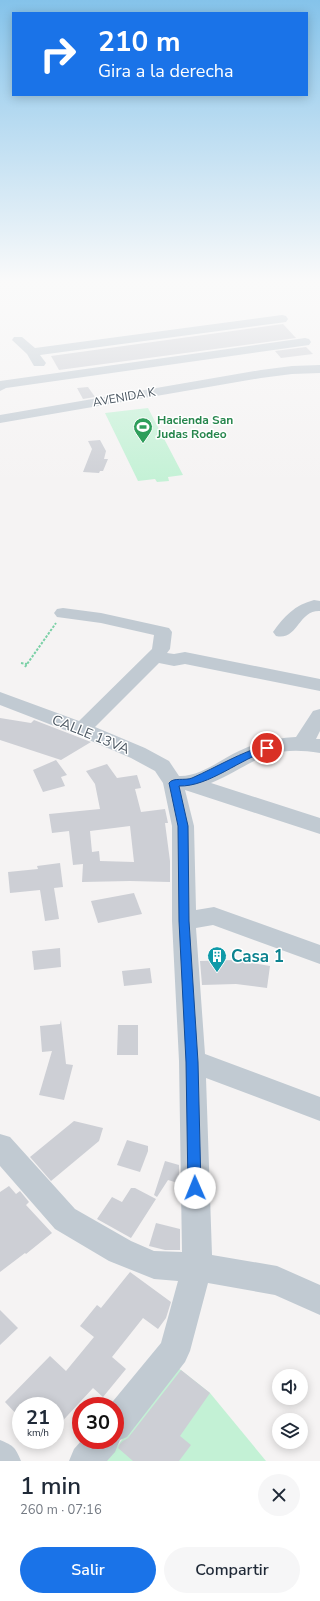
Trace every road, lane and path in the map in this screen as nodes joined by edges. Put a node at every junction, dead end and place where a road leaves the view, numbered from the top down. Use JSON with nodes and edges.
{"nodes":[{"id":1,"x":29,"y":349,"type":"edge"},
{"id":2,"x":53,"y":349,"type":"edge"},
{"id":3,"x":254,"y":349,"type":"edge"},
{"id":4,"x":32,"y":352,"type":"junction"},
{"id":5,"x":320,"y":369,"type":"edge"},
{"id":6,"x":48,"y":378,"type":"junction"},
{"id":7,"x":4,"y":395,"type":"edge"},
{"id":8,"x":22,"y":414,"type":"junction"},
{"id":9,"x":0,"y":419,"type":"edge"},
{"id":10,"x":320,"y":606,"type":"edge"},
{"id":11,"x":63,"y":613,"type":"joint"},
{"id":12,"x":282,"y":632,"type":"dead end"},
{"id":13,"x":155,"y":657,"type":"junction"},
{"id":14,"x":21,"y":663,"type":"dead end"},
{"id":15,"x":320,"y":685,"type":"edge"},
{"id":16,"x":0,"y":698,"type":"edge"},
{"id":17,"x":320,"y":715,"type":"edge"},
{"id":18,"x":82,"y":729,"type":"junction"},
{"id":19,"x":312,"y":744,"type":"edge"},
{"id":20,"x":181,"y":783,"type":"junction"},
{"id":21,"x":320,"y":826,"type":"edge"},
{"id":22,"x":184,"y":921,"type":"junction"},
{"id":23,"x":320,"y":955,"type":"edge"},
{"id":24,"x":192,"y":1062,"type":"junction"},
{"id":25,"x":320,"y":1109,"type":"edge"},
{"id":26,"x":0,"y":1146,"type":"edge"},
{"id":27,"x":197,"y":1267,"type":"junction"},
{"id":28,"x":320,"y":1300,"type":"edge"},
{"id":29,"x":124,"y":1414,"type":"edge"},
{"id":30,"x":96,"y":1449,"type":"edge"},
{"id":31,"x":0,"y":1457,"type":"edge"},
{"id":32,"x":4,"y":1461,"type":"edge"},
{"id":33,"x":86,"y":1461,"type":"edge"}],
"edges":[{"from":1,"to":4,"type":"street"},
{"from":2,"to":4,"type":"street"},
{"from":3,"to":6,"type":"street"},
{"from":4,"to":6,"type":"street"},
{"from":5,"to":8,"type":"street","name":"AVENIDA K"},
{"from":6,"to":7,"type":"street"},
{"from":7,"to":8,"type":"street"},
{"from":8,"to":9,"type":"street","name":"AVENIDA K"},
{"from":10,"to":12,"type":"street"},
{"from":11,"to":13,"type":"street"},
{"from":11,"to":14,"type":"path"},
{"from":13,"to":15,"type":"street"},
{"from":13,"to":18,"type":"street"},
{"from":16,"to":18,"type":"street","name":"CALLE 13VA"},
{"from":17,"to":19,"type":"street"},
{"from":18,"to":20,"type":"street","name":"CALLE 13VA"},
{"from":19,"to":20,"type":"street"},
{"from":20,"to":21,"type":"street"},
{"from":20,"to":22,"type":"street","name":"CALLE 13VA"},
{"from":22,"to":23,"type":"street"},
{"from":22,"to":24,"type":"street","name":"CALLE 13VA"},
{"from":24,"to":25,"type":"street"},
{"from":24,"to":27,"type":"street","name":"CALLE 13VA"},
{"from":26,"to":27,"type":"street"},
{"from":27,"to":28,"type":"street"},
{"from":27,"to":29,"type":"street","name":"CALLE 13VA"},
{"from":30,"to":33,"type":"street"},
{"from":31,"to":32,"type":"street"}]}
